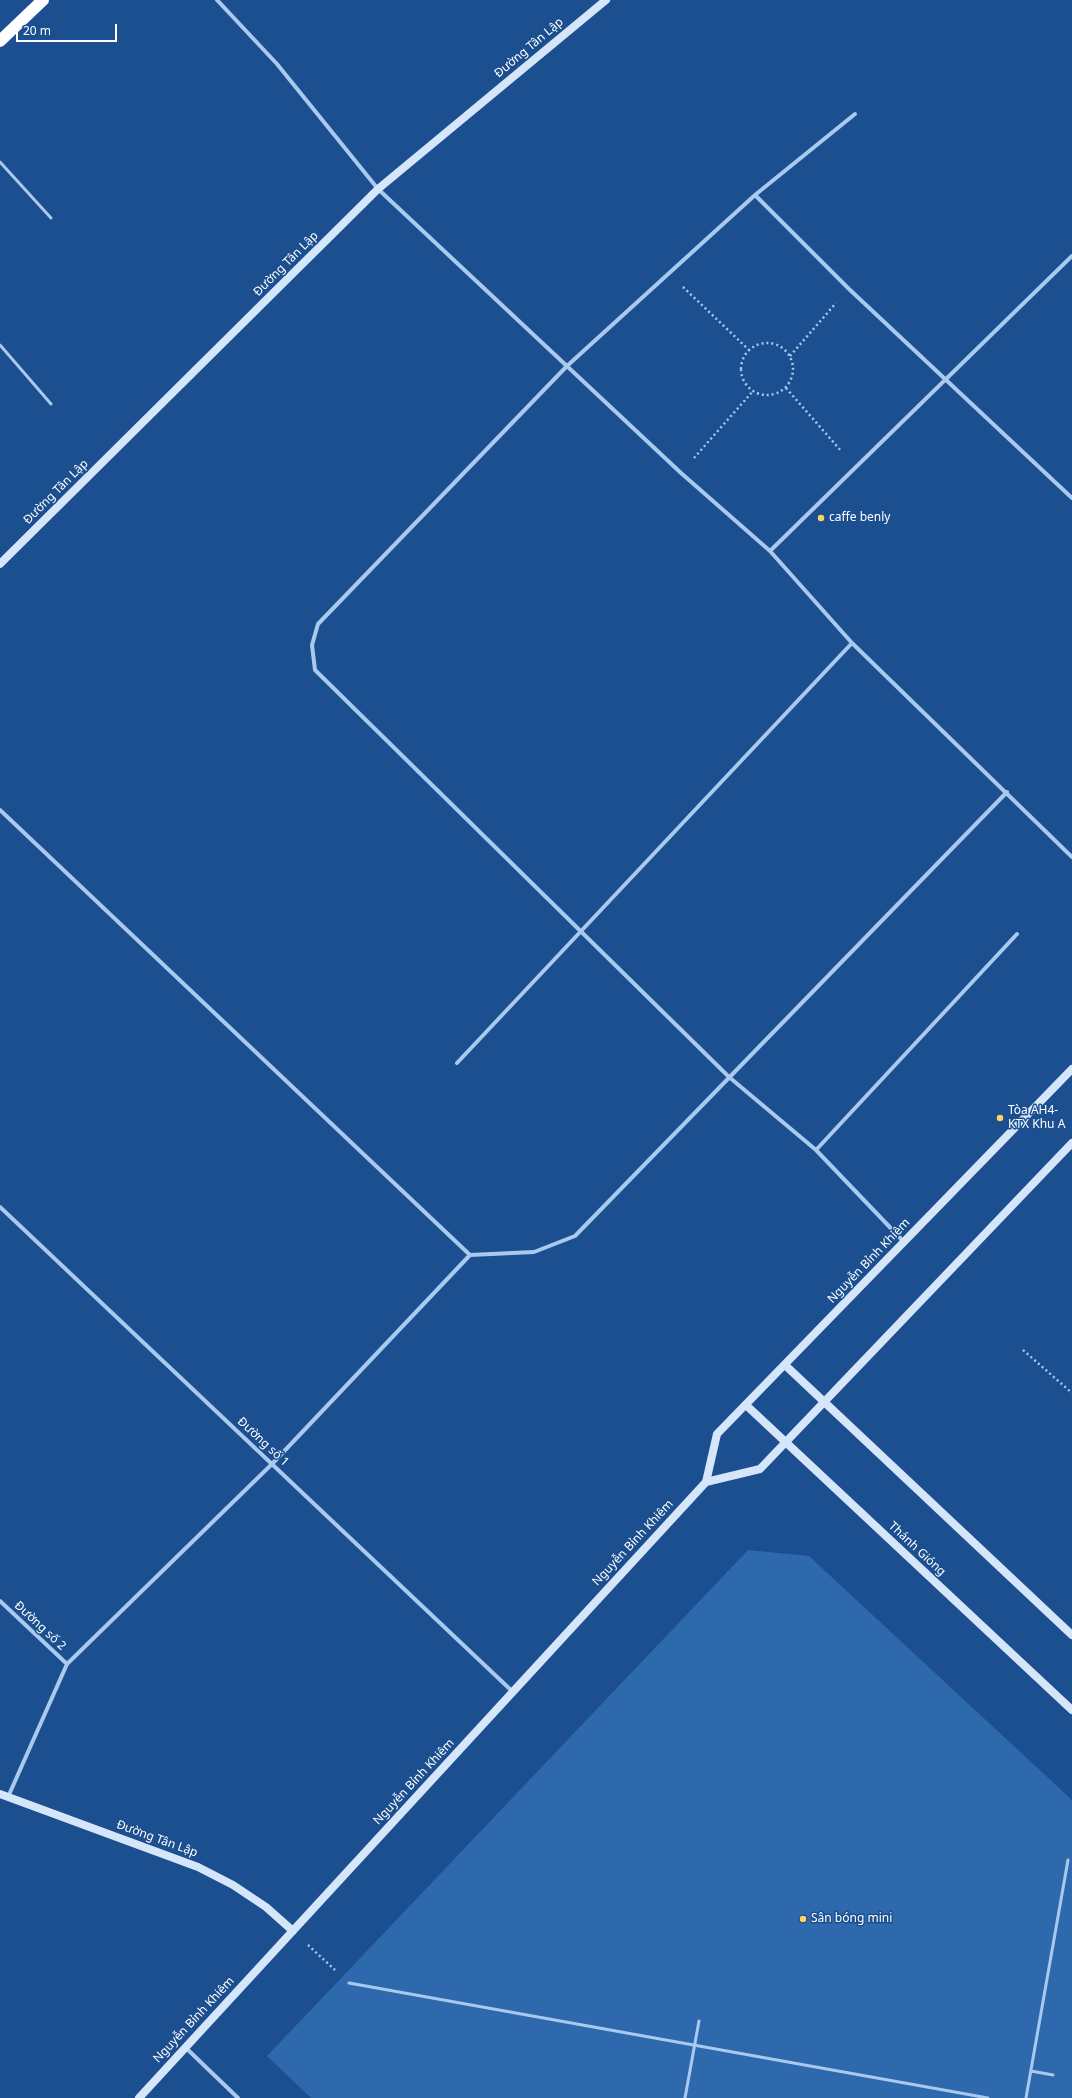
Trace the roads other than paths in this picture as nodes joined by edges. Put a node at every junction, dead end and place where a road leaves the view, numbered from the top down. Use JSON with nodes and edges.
{"nodes":[{"id":1,"x":42,"y":0,"type":"edge"},
{"id":2,"x":217,"y":0,"type":"edge"},
{"id":3,"x":606,"y":0,"type":"edge"},
{"id":4,"x":0,"y":41,"type":"edge"},
{"id":5,"x":855,"y":114,"type":"dead end"},
{"id":6,"x":0,"y":162,"type":"edge"},
{"id":7,"x":378,"y":189,"type":"junction"},
{"id":8,"x":755,"y":195,"type":"junction"},
{"id":9,"x":51,"y":218,"type":"dead end"},
{"id":10,"x":1072,"y":256,"type":"edge"},
{"id":11,"x":0,"y":345,"type":"edge"},
{"id":12,"x":567,"y":366,"type":"junction"},
{"id":13,"x":946,"y":379,"type":"junction"},
{"id":14,"x":51,"y":404,"type":"dead end"},
{"id":15,"x":1072,"y":498,"type":"edge"},
{"id":16,"x":770,"y":551,"type":"junction"},
{"id":17,"x":0,"y":564,"type":"edge"},
{"id":18,"x":852,"y":643,"type":"junction"},
{"id":19,"x":1007,"y":792,"type":"junction"},
{"id":20,"x":0,"y":810,"type":"edge"},
{"id":21,"x":1072,"y":857,"type":"edge"},
{"id":22,"x":580,"y":932,"type":"junction"},
{"id":23,"x":1017,"y":934,"type":"dead end"},
{"id":24,"x":457,"y":1063,"type":"dead end"},
{"id":25,"x":1072,"y":1069,"type":"edge"},
{"id":26,"x":729,"y":1077,"type":"junction"},
{"id":27,"x":1072,"y":1143,"type":"edge"},
{"id":28,"x":816,"y":1150,"type":"junction"},
{"id":29,"x":0,"y":1207,"type":"edge"},
{"id":30,"x":904,"y":1243,"type":"junction"},
{"id":31,"x":470,"y":1256,"type":"junction"},
{"id":32,"x":785,"y":1365,"type":"junction"},
{"id":33,"x":824,"y":1402,"type":"junction"},
{"id":34,"x":746,"y":1405,"type":"junction"},
{"id":35,"x":786,"y":1442,"type":"junction"},
{"id":36,"x":272,"y":1464,"type":"junction"},
{"id":37,"x":706,"y":1482,"type":"junction"},
{"id":38,"x":0,"y":1601,"type":"edge"},
{"id":39,"x":1072,"y":1635,"type":"edge"},
{"id":40,"x":67,"y":1664,"type":"junction"},
{"id":41,"x":513,"y":1692,"type":"junction"},
{"id":42,"x":1072,"y":1710,"type":"edge"},
{"id":43,"x":4,"y":1795,"type":"edge"},
{"id":44,"x":1068,"y":1860,"type":"dead end"},
{"id":45,"x":293,"y":1931,"type":"junction"},
{"id":46,"x":349,"y":1983,"type":"road end"},
{"id":47,"x":699,"y":2021,"type":"dead end"},
{"id":48,"x":695,"y":2045,"type":"junction"},
{"id":49,"x":185,"y":2048,"type":"junction"},
{"id":50,"x":1031,"y":2071,"type":"junction"},
{"id":51,"x":1053,"y":2075,"type":"dead end"},
{"id":52,"x":139,"y":2098,"type":"edge"},
{"id":53,"x":238,"y":2098,"type":"edge"},
{"id":54,"x":685,"y":2098,"type":"edge"},
{"id":55,"x":988,"y":2098,"type":"edge"},
{"id":56,"x":1026,"y":2098,"type":"edge"}],
"edges":[{"from":1,"to":4,"type":"highway"},
{"from":2,"to":7,"type":"street"},
{"from":3,"to":7,"type":"street","name":"Đường Tân Lập"},
{"from":5,"to":8,"type":"street"},
{"from":6,"to":9,"type":"lane"},
{"from":7,"to":12,"type":"street"},
{"from":7,"to":17,"type":"street","name":"Đường Tân Lập"},
{"from":8,"to":12,"type":"street"},
{"from":8,"to":13,"type":"street"},
{"from":10,"to":13,"type":"street"},
{"from":11,"to":14,"type":"lane"},
{"from":12,"to":16,"type":"street"},
{"from":12,"to":22,"type":"street"},
{"from":13,"to":15,"type":"street"},
{"from":13,"to":16,"type":"street"},
{"from":16,"to":18,"type":"street"},
{"from":18,"to":19,"type":"street"},
{"from":18,"to":22,"type":"street"},
{"from":19,"to":21,"type":"street"},
{"from":19,"to":26,"type":"street"},
{"from":20,"to":31,"type":"street"},
{"from":22,"to":24,"type":"street"},
{"from":22,"to":26,"type":"street"},
{"from":23,"to":28,"type":"street"},
{"from":25,"to":30,"type":"street","name":"Nguyễn Bỉnh Khiêm"},
{"from":26,"to":28,"type":"street"},
{"from":26,"to":31,"type":"street"},
{"from":27,"to":33,"type":"street"},
{"from":28,"to":30,"type":"street"},
{"from":29,"to":36,"type":"street","name":"Đường số 1"},
{"from":30,"to":32,"type":"street","name":"Nguyễn Bỉnh Khiêm"},
{"from":31,"to":36,"type":"street"},
{"from":32,"to":33,"type":"street"},
{"from":32,"to":34,"type":"street","name":"Nguyễn Bỉnh Khiêm"},
{"from":33,"to":35,"type":"street"},
{"from":33,"to":39,"type":"street"},
{"from":34,"to":35,"type":"street","name":"Thánh Gióng"},
{"from":34,"to":37,"type":"street","name":"Nguyễn Bỉnh Khiêm"},
{"from":35,"to":37,"type":"street"},
{"from":35,"to":42,"type":"street","name":"Thánh Gióng"},
{"from":36,"to":40,"type":"street"},
{"from":36,"to":41,"type":"street","name":"Đường số 1"},
{"from":37,"to":41,"type":"street","name":"Nguyễn Bỉnh Khiêm"},
{"from":38,"to":40,"type":"street","name":"Đường số 2"},
{"from":40,"to":43,"type":"street"},
{"from":41,"to":45,"type":"street","name":"Nguyễn Bỉnh Khiêm"},
{"from":43,"to":45,"type":"street","name":"Đường Tân Lập"},
{"from":44,"to":50,"type":"lane"},
{"from":45,"to":49,"type":"street","name":"Nguyễn Bỉnh Khiêm"},
{"from":46,"to":48,"type":"lane"},
{"from":47,"to":48,"type":"lane"},
{"from":48,"to":54,"type":"lane"},
{"from":48,"to":55,"type":"lane"},
{"from":49,"to":52,"type":"street","name":"Nguyễn Bỉnh Khiêm"},
{"from":49,"to":53,"type":"street"},
{"from":50,"to":51,"type":"lane"},
{"from":50,"to":56,"type":"lane"}]}
